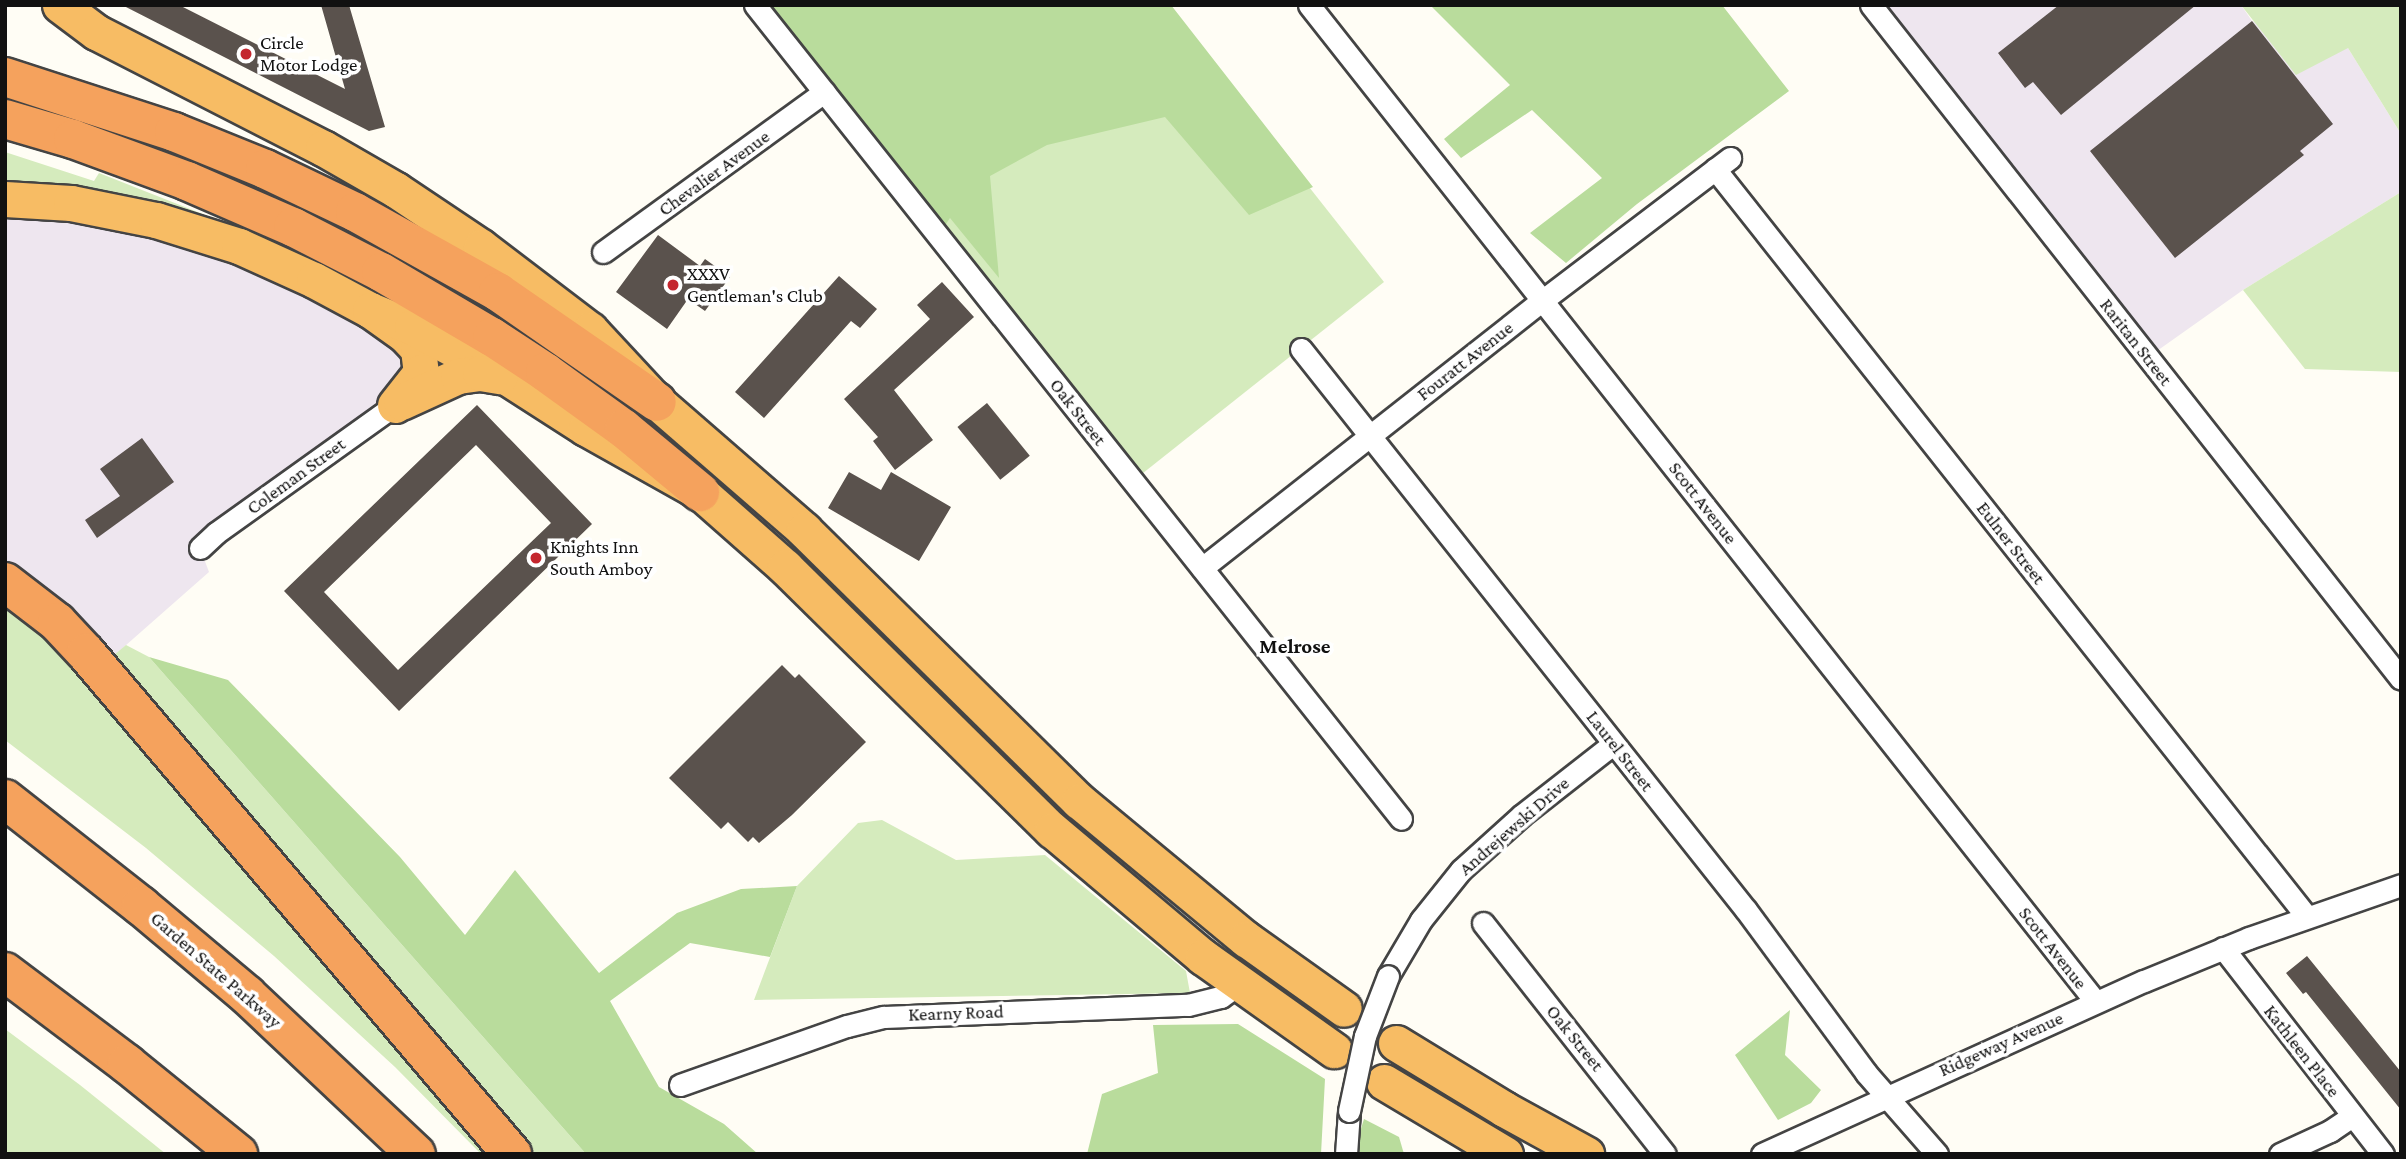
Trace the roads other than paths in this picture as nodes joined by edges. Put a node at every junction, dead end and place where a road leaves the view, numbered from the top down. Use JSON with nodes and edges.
{"nodes":[{"id":1,"x":60,"y":5,"type":"edge"},
{"id":2,"x":755,"y":5,"type":"edge"},
{"id":3,"x":1309,"y":5,"type":"edge"},
{"id":4,"x":1871,"y":5,"type":"edge"},
{"id":5,"x":5,"y":77,"type":"edge"},
{"id":6,"x":824,"y":92,"type":"junction"},
{"id":7,"x":5,"y":119,"type":"edge"},
{"id":8,"x":1722,"y":164,"type":"joint"},
{"id":9,"x":5,"y":198,"type":"edge"},
{"id":10,"x":603,"y":253,"type":"dead end"},
{"id":11,"x":1543,"y":300,"type":"junction"},
{"id":12,"x":370,"y":310,"type":"junction"},
{"id":13,"x":1301,"y":349,"type":"dead end"},
{"id":14,"x":508,"y":378,"type":"junction"},
{"id":15,"x":657,"y":402,"type":"junction"},
{"id":16,"x":395,"y":405,"type":"junction"},
{"id":17,"x":1370,"y":436,"type":"junction"},
{"id":18,"x":700,"y":492,"type":"junction"},
{"id":19,"x":200,"y":548,"type":"dead end"},
{"id":20,"x":1202,"y":568,"type":"junction"},
{"id":21,"x":6,"y":583,"type":"edge"},
{"id":22,"x":2401,"y":679,"type":"edge"},
{"id":23,"x":1613,"y":744,"type":"junction"},
{"id":24,"x":5,"y":799,"type":"edge"},
{"id":25,"x":1401,"y":819,"type":"dead end"},
{"id":26,"x":2401,"y":885,"type":"edge"},
{"id":27,"x":2307,"y":917,"type":"junction"},
{"id":28,"x":1483,"y":923,"type":"dead end"},
{"id":29,"x":2223,"y":947,"type":"junction"},
{"id":30,"x":5,"y":972,"type":"edge"},
{"id":31,"x":1239,"y":984,"type":"junction"},
{"id":32,"x":2095,"y":1001,"type":"junction"},
{"id":33,"x":1344,"y":1009,"type":"dead end"},
{"id":34,"x":1396,"y":1043,"type":"dead end"},
{"id":35,"x":1334,"y":1050,"type":"dead end"},
{"id":36,"x":1384,"y":1082,"type":"dead end"},
{"id":37,"x":680,"y":1085,"type":"dead end"},
{"id":38,"x":1886,"y":1096,"type":"junction"},
{"id":39,"x":2352,"y":1115,"type":"junction"},
{"id":40,"x":1494,"y":1149,"type":"edge"},
{"id":41,"x":238,"y":1154,"type":"edge"},
{"id":42,"x":416,"y":1154,"type":"edge"},
{"id":43,"x":512,"y":1154,"type":"edge"},
{"id":44,"x":1346,"y":1154,"type":"edge"},
{"id":45,"x":1586,"y":1154,"type":"edge"},
{"id":46,"x":1665,"y":1154,"type":"edge"},
{"id":47,"x":1762,"y":1154,"type":"edge"},
{"id":48,"x":1937,"y":1154,"type":"edge"},
{"id":49,"x":2280,"y":1154,"type":"edge"},
{"id":50,"x":2383,"y":1154,"type":"edge"}],
"edges":[{"from":1,"to":15,"type":"highway"},
{"from":2,"to":6,"type":"street","name":"Oak Street"},
{"from":3,"to":11,"type":"street","name":"Scott Avenue"},
{"from":4,"to":22,"type":"street","name":"Raritan Street"},
{"from":5,"to":15,"type":"highway"},
{"from":6,"to":10,"type":"street","name":"Chevalier Avenue"},
{"from":6,"to":20,"type":"street","name":"Oak Street"},
{"from":7,"to":18,"type":"highway"},
{"from":8,"to":11,"type":"street","name":"Fouratt Avenue"},
{"from":8,"to":27,"type":"street","name":"Eulner Street"},
{"from":9,"to":12,"type":"highway"},
{"from":11,"to":17,"type":"street","name":"Fouratt Avenue"},
{"from":11,"to":32,"type":"street","name":"Scott Avenue"},
{"from":12,"to":14,"type":"highway"},
{"from":12,"to":16,"type":"highway"},
{"from":13,"to":17,"type":"street","name":"Laurel Street"},
{"from":14,"to":16,"type":"highway"},
{"from":14,"to":18,"type":"highway"},
{"from":15,"to":33,"type":"highway"},
{"from":16,"to":19,"type":"street","name":"Coleman Street"},
{"from":17,"to":20,"type":"street","name":"Fouratt Avenue"},
{"from":17,"to":23,"type":"street","name":"Laurel Street"},
{"from":18,"to":31,"type":"highway"},
{"from":20,"to":25,"type":"street","name":"Oak Street"},
{"from":21,"to":43,"type":"highway"},
{"from":23,"to":38,"type":"street","name":"Laurel Street"},
{"from":23,"to":44,"type":"street","name":"Andrejewski Drive","bridge":true},
{"from":24,"to":42,"type":"highway","name":"Garden State Parkway"},
{"from":26,"to":27,"type":"street","name":"Ridgeway Avenue"},
{"from":27,"to":29,"type":"street","name":"Ridgeway Avenue"},
{"from":28,"to":46,"type":"street","name":"Oak Street"},
{"from":29,"to":32,"type":"street","name":"Ridgeway Avenue"},
{"from":29,"to":39,"type":"street","name":"Kathleen Place"},
{"from":30,"to":41,"type":"highway"},
{"from":31,"to":35,"type":"highway"},
{"from":31,"to":37,"type":"street","name":"Kearny Road"},
{"from":32,"to":38,"type":"street","name":"Ridgeway Avenue"},
{"from":34,"to":45,"type":"highway"},
{"from":36,"to":40,"type":"highway"},
{"from":38,"to":47,"type":"street","name":"Ridgeway Avenue"},
{"from":38,"to":48,"type":"street","name":"Laurel Street"},
{"from":39,"to":49,"type":"street"},
{"from":39,"to":50,"type":"street","name":"Kathleen Place"}]}
